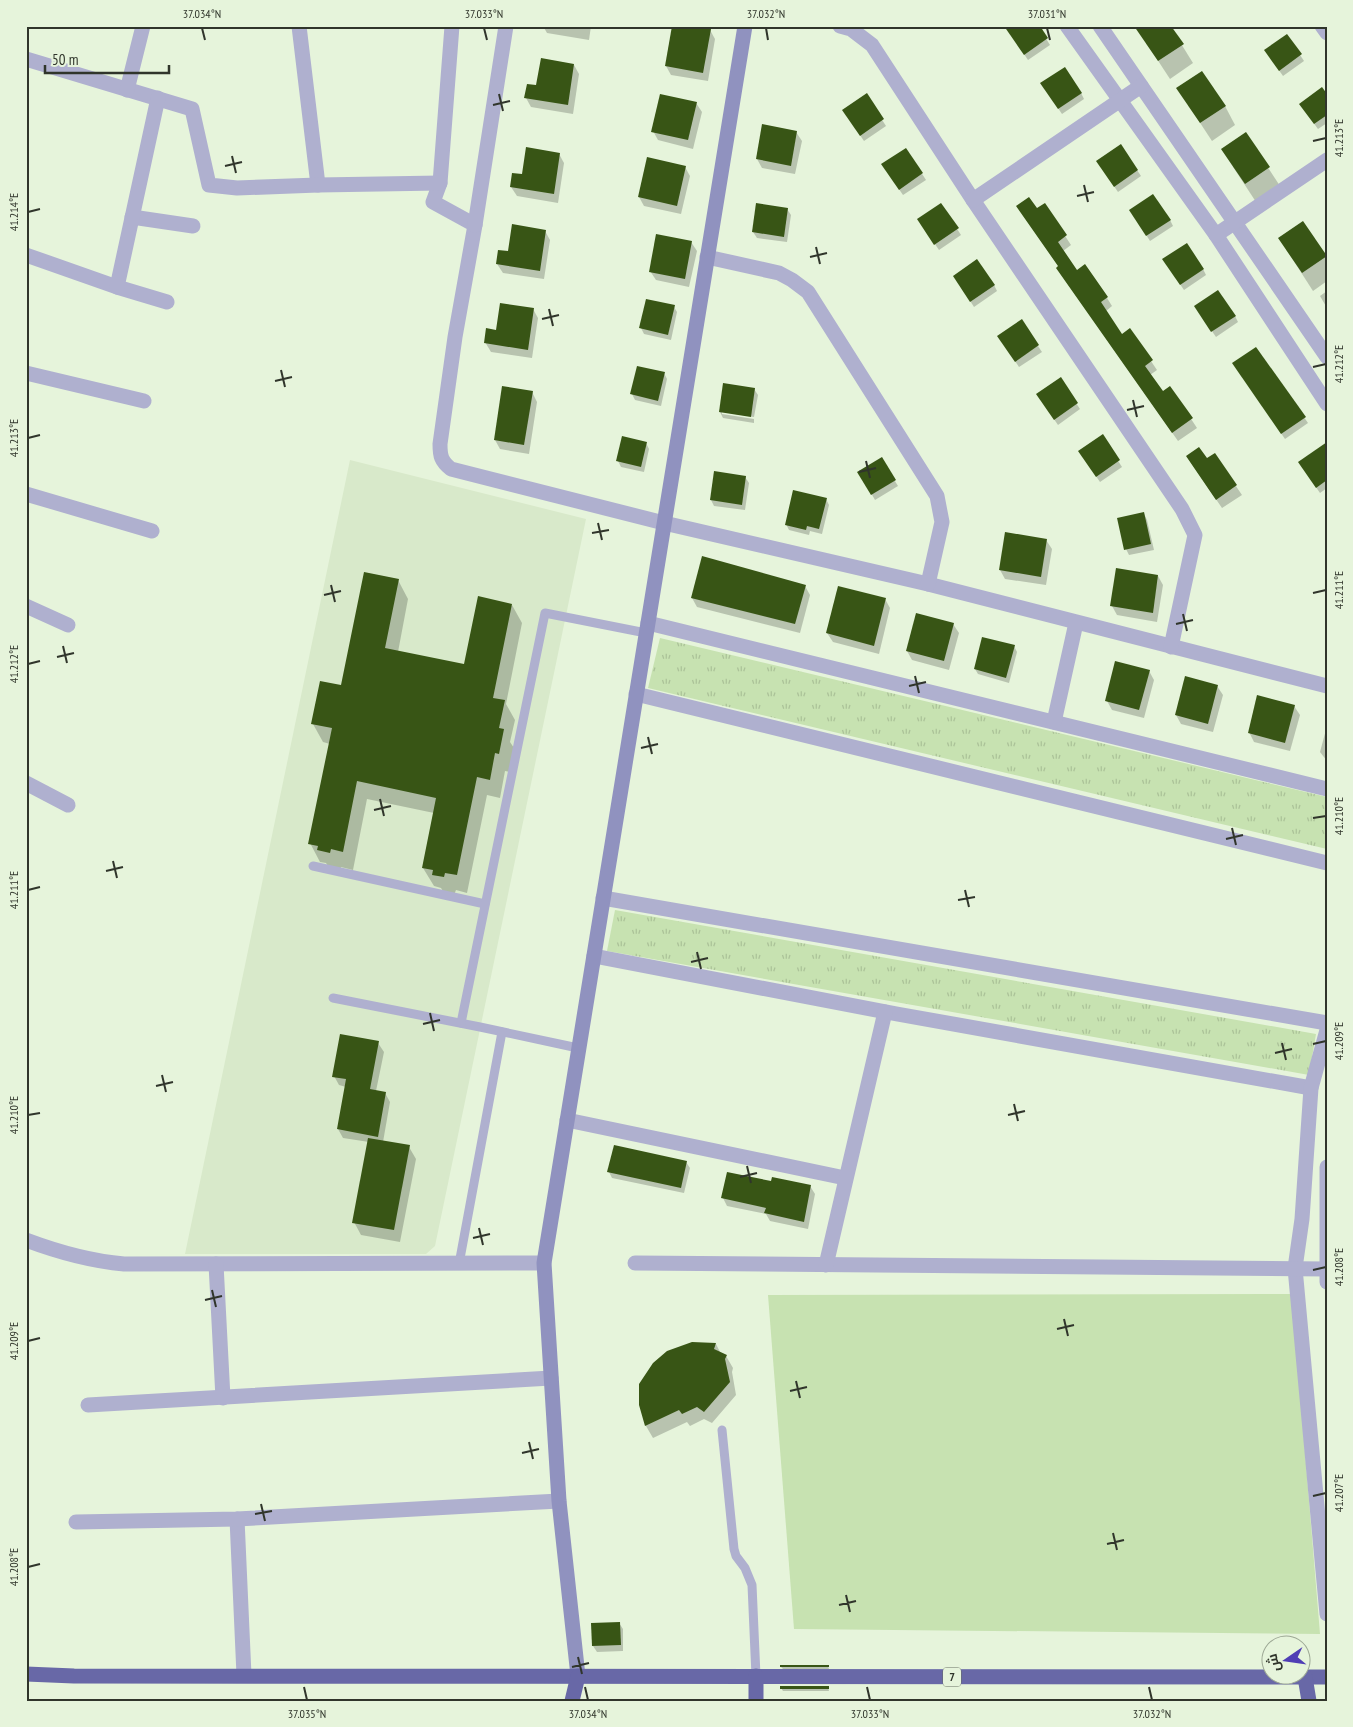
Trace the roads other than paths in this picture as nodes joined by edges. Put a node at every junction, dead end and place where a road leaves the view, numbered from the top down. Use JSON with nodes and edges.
{"nodes":[{"id":1,"x":143,"y":26,"type":"edge"},
{"id":2,"x":299,"y":26,"type":"edge"},
{"id":3,"x":452,"y":26,"type":"edge"},
{"id":4,"x":506,"y":26,"type":"edge"},
{"id":5,"x":745,"y":26,"type":"edge"},
{"id":6,"x":840,"y":26,"type":"edge"},
{"id":7,"x":1067,"y":26,"type":"edge"},
{"id":8,"x":1100,"y":26,"type":"edge"},
{"id":9,"x":1322,"y":26,"type":"edge"},
{"id":10,"x":1327,"y":33,"type":"edge"},
{"id":11,"x":26,"y":59,"type":"edge"},
{"id":12,"x":1141,"y":86,"type":"junction"},
{"id":13,"x":126,"y":90,"type":"junction"},
{"id":14,"x":158,"y":98,"type":"junction"},
{"id":15,"x":1119,"y":101,"type":"junction"},
{"id":16,"x":1327,"y":160,"type":"edge"},
{"id":17,"x":440,"y":183,"type":"junction"},
{"id":18,"x":318,"y":185,"type":"junction"},
{"id":19,"x":973,"y":200,"type":"junction"},
{"id":20,"x":132,"y":217,"type":"junction"},
{"id":21,"x":1236,"y":222,"type":"junction"},
{"id":22,"x":475,"y":225,"type":"junction"},
{"id":23,"x":193,"y":226,"type":"dead end"},
{"id":24,"x":1216,"y":235,"type":"junction"},
{"id":25,"x":26,"y":255,"type":"edge"},
{"id":26,"x":707,"y":257,"type":"junction"},
{"id":27,"x":117,"y":287,"type":"junction"},
{"id":28,"x":167,"y":302,"type":"dead end"},
{"id":29,"x":1327,"y":357,"type":"edge"},
{"id":30,"x":26,"y":373,"type":"edge"},
{"id":31,"x":144,"y":401,"type":"dead end"},
{"id":32,"x":1327,"y":404,"type":"edge"},
{"id":33,"x":26,"y":494,"type":"edge"},
{"id":34,"x":664,"y":523,"type":"junction"},
{"id":35,"x":152,"y":532,"type":"dead end"},
{"id":36,"x":928,"y":584,"type":"junction"},
{"id":37,"x":26,"y":606,"type":"edge"},
{"id":38,"x":1076,"y":623,"type":"junction"},
{"id":39,"x":68,"y":625,"type":"dead end"},
{"id":40,"x":647,"y":628,"type":"junction"},
{"id":41,"x":1171,"y":647,"type":"junction"},
{"id":42,"x":1327,"y":686,"type":"edge"},
{"id":43,"x":636,"y":694,"type":"junction"},
{"id":44,"x":1054,"y":722,"type":"junction"},
{"id":45,"x":26,"y":783,"type":"edge"},
{"id":46,"x":1327,"y":789,"type":"edge"},
{"id":47,"x":68,"y":805,"type":"dead end"},
{"id":48,"x":1327,"y":863,"type":"edge"},
{"id":49,"x":313,"y":866,"type":"dead end"},
{"id":50,"x":603,"y":898,"type":"junction"},
{"id":51,"x":485,"y":904,"type":"junction"},
{"id":52,"x":594,"y":956,"type":"junction"},
{"id":53,"x":333,"y":998,"type":"dead end"},
{"id":54,"x":885,"y":1012,"type":"junction"},
{"id":55,"x":461,"y":1023,"type":"junction"},
{"id":56,"x":1327,"y":1023,"type":"edge"},
{"id":57,"x":1327,"y":1030,"type":"edge"},
{"id":58,"x":502,"y":1032,"type":"junction"},
{"id":59,"x":578,"y":1048,"type":"junction"},
{"id":60,"x":1311,"y":1088,"type":"junction"},
{"id":61,"x":567,"y":1120,"type":"junction"},
{"id":62,"x":1327,"y":1167,"type":"edge"},
{"id":63,"x":845,"y":1178,"type":"junction"},
{"id":64,"x":26,"y":1240,"type":"edge"},
{"id":65,"x":544,"y":1263,"type":"junction"},
{"id":66,"x":635,"y":1263,"type":"dead end"},
{"id":67,"x":216,"y":1264,"type":"junction"},
{"id":68,"x":460,"y":1264,"type":"junction"},
{"id":69,"x":826,"y":1265,"type":"junction"},
{"id":70,"x":1295,"y":1268,"type":"junction"},
{"id":71,"x":1326,"y":1274,"type":"edge"},
{"id":72,"x":551,"y":1378,"type":"junction"},
{"id":73,"x":223,"y":1398,"type":"junction"},
{"id":74,"x":88,"y":1404,"type":"dead end"},
{"id":75,"x":722,"y":1430,"type":"dead end"},
{"id":76,"x":559,"y":1501,"type":"junction"},
{"id":77,"x":237,"y":1519,"type":"junction"},
{"id":78,"x":76,"y":1522,"type":"dead end"},
{"id":79,"x":1327,"y":1614,"type":"edge"},
{"id":80,"x":26,"y":1674,"type":"edge"},
{"id":81,"x":244,"y":1675,"type":"junction"},
{"id":82,"x":578,"y":1676,"type":"junction"},
{"id":83,"x":756,"y":1676,"type":"junction"},
{"id":84,"x":1260,"y":1677,"type":"edge"},
{"id":85,"x":1310,"y":1677,"type":"edge"},
{"id":86,"x":1327,"y":1677,"type":"edge"},
{"id":87,"x":1306,"y":1684,"type":"edge"},
{"id":88,"x":572,"y":1701,"type":"edge"},
{"id":89,"x":756,"y":1701,"type":"edge"},
{"id":90,"x":1309,"y":1701,"type":"edge"}],
"edges":[{"from":1,"to":13,"type":"street"},
{"from":2,"to":18,"type":"street"},
{"from":3,"to":17,"type":"street"},
{"from":4,"to":22,"type":"street"},
{"from":5,"to":26,"type":"street"},
{"from":6,"to":19,"type":"street"},
{"from":7,"to":15,"type":"street"},
{"from":8,"to":12,"type":"street"},
{"from":9,"to":10,"type":"street"},
{"from":11,"to":13,"type":"street"},
{"from":12,"to":15,"type":"street"},
{"from":12,"to":21,"type":"street"},
{"from":13,"to":14,"type":"street"},
{"from":14,"to":18,"type":"street"},
{"from":14,"to":20,"type":"street"},
{"from":15,"to":19,"type":"street"},
{"from":15,"to":24,"type":"street"},
{"from":16,"to":21,"type":"street"},
{"from":17,"to":18,"type":"street"},
{"from":17,"to":22,"type":"street"},
{"from":19,"to":41,"type":"street"},
{"from":20,"to":23,"type":"street"},
{"from":20,"to":27,"type":"street"},
{"from":21,"to":24,"type":"street"},
{"from":21,"to":29,"type":"street"},
{"from":22,"to":34,"type":"street"},
{"from":24,"to":32,"type":"street"},
{"from":25,"to":27,"type":"street"},
{"from":26,"to":34,"type":"street"},
{"from":26,"to":36,"type":"street"},
{"from":27,"to":28,"type":"street"},
{"from":30,"to":31,"type":"street"},
{"from":33,"to":35,"type":"street"},
{"from":34,"to":36,"type":"street"},
{"from":34,"to":40,"type":"street"},
{"from":36,"to":38,"type":"street"},
{"from":37,"to":39,"type":"street"},
{"from":38,"to":41,"type":"street"},
{"from":38,"to":44,"type":"street"},
{"from":40,"to":43,"type":"street"},
{"from":40,"to":44,"type":"street"},
{"from":40,"to":51,"type":"lane"},
{"from":41,"to":42,"type":"street"},
{"from":43,"to":48,"type":"street"},
{"from":43,"to":50,"type":"street"},
{"from":44,"to":46,"type":"street"},
{"from":45,"to":47,"type":"street"},
{"from":49,"to":51,"type":"lane"},
{"from":50,"to":52,"type":"street"},
{"from":50,"to":56,"type":"street"},
{"from":51,"to":55,"type":"lane"},
{"from":52,"to":54,"type":"street"},
{"from":52,"to":59,"type":"street"},
{"from":53,"to":55,"type":"lane"},
{"from":54,"to":60,"type":"street"},
{"from":54,"to":63,"type":"street"},
{"from":55,"to":58,"type":"lane"},
{"from":57,"to":60,"type":"street"},
{"from":58,"to":59,"type":"lane"},
{"from":58,"to":68,"type":"lane"},
{"from":59,"to":61,"type":"street"},
{"from":60,"to":70,"type":"street"},
{"from":61,"to":63,"type":"street"},
{"from":61,"to":65,"type":"street"},
{"from":62,"to":71,"type":"street"},
{"from":63,"to":69,"type":"street"},
{"from":64,"to":67,"type":"street"},
{"from":65,"to":68,"type":"street"},
{"from":65,"to":72,"type":"street"},
{"from":66,"to":69,"type":"street"},
{"from":67,"to":68,"type":"street"},
{"from":67,"to":73,"type":"street"},
{"from":69,"to":70,"type":"street"},
{"from":70,"to":71,"type":"street"},
{"from":70,"to":79,"type":"street"},
{"from":72,"to":73,"type":"street"},
{"from":72,"to":76,"type":"street"},
{"from":73,"to":74,"type":"street"},
{"from":75,"to":83,"type":"lane"},
{"from":76,"to":77,"type":"street"},
{"from":76,"to":82,"type":"street"},
{"from":77,"to":78,"type":"street"},
{"from":77,"to":81,"type":"street"},
{"from":80,"to":81,"type":"highway","number":"7"},
{"from":81,"to":82,"type":"highway","number":"7"},
{"from":82,"to":83,"type":"highway","number":"7"},
{"from":82,"to":88,"type":"highway"},
{"from":83,"to":84,"type":"highway","number":"7"},
{"from":83,"to":89,"type":"highway"},
{"from":85,"to":86,"type":"highway","number":"7"},
{"from":87,"to":90,"type":"highway"}]}
